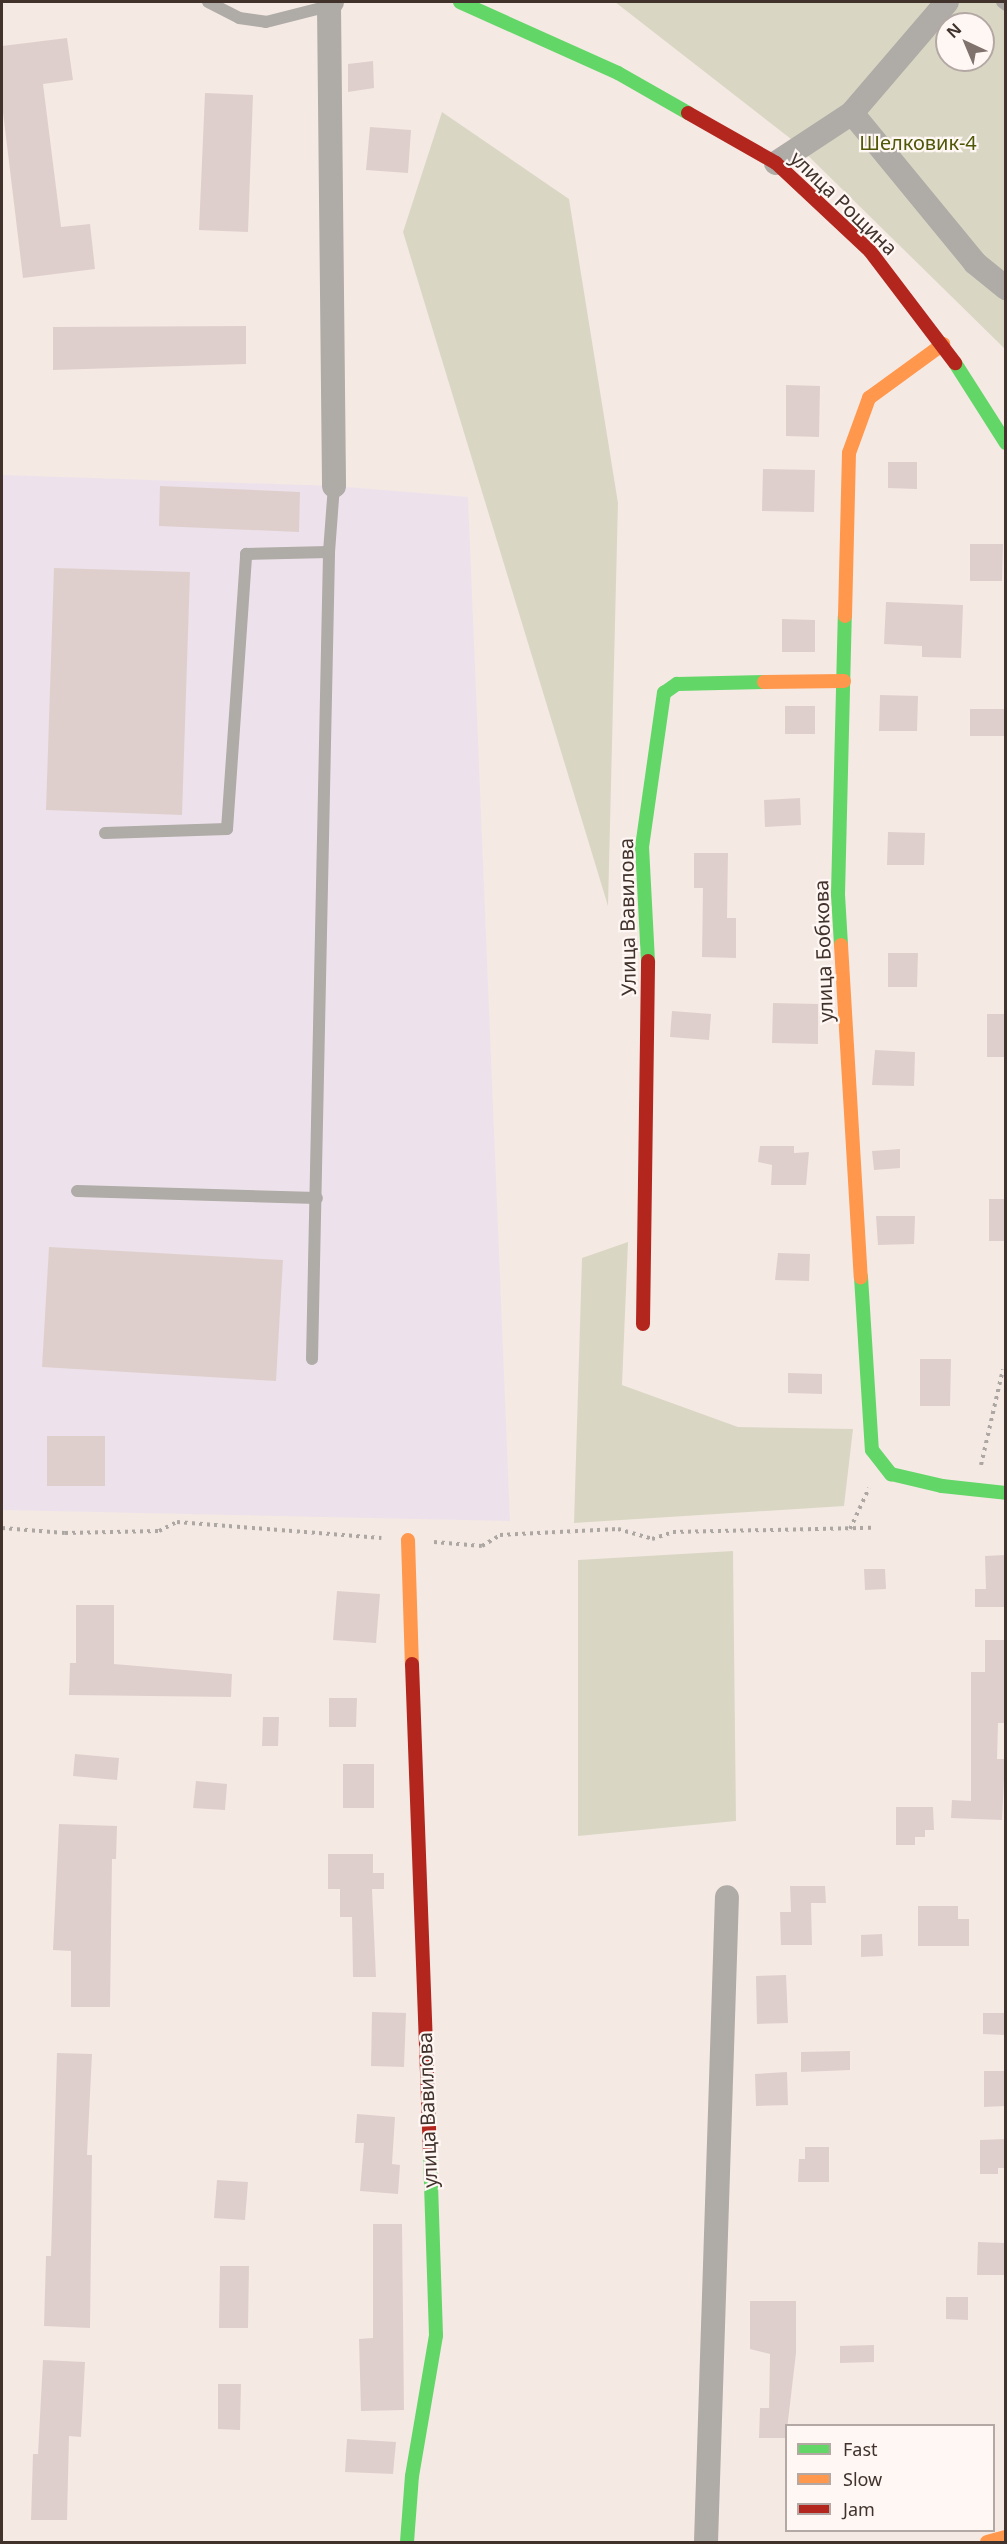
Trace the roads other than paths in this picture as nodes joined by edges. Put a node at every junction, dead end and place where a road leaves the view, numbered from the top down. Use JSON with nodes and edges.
{"nodes":[{"id":1,"x":208,"y":2,"type":"edge"},
{"id":2,"x":460,"y":2,"type":"edge"},
{"id":3,"x":947,"y":2,"type":"edge"},
{"id":4,"x":1002,"y":2,"type":"edge"},
{"id":5,"x":331,"y":4,"type":"edge"},
{"id":6,"x":1005,"y":5,"type":"edge"},
{"id":7,"x":852,"y":113,"type":"junction"},
{"id":8,"x":776,"y":163,"type":"junction"},
{"id":9,"x":1005,"y":288,"type":"edge"},
{"id":10,"x":943,"y":344,"type":"junction"},
{"id":11,"x":1005,"y":442,"type":"edge"},
{"id":12,"x":334,"y":486,"type":"joint"},
{"id":13,"x":329,"y":552,"type":"junction"},
{"id":14,"x":844,"y":681,"type":"junction"},
{"id":15,"x":105,"y":832,"type":"dead end"},
{"id":16,"x":77,"y":1191,"type":"dead end"},
{"id":17,"x":317,"y":1198,"type":"junction"},
{"id":18,"x":643,"y":1324,"type":"dead end"},
{"id":19,"x":312,"y":1359,"type":"dead end"},
{"id":20,"x":1005,"y":1493,"type":"edge"},
{"id":21,"x":408,"y":1540,"type":"road end"},
{"id":22,"x":727,"y":1897,"type":"dead end"},
{"id":23,"x":1005,"y":2538,"type":"edge"},
{"id":24,"x":407,"y":2542,"type":"edge"},
{"id":25,"x":706,"y":2542,"type":"edge"},
{"id":26,"x":987,"y":2542,"type":"edge"}],
"edges":[{"from":1,"to":5,"type":"lane"},
{"from":2,"to":8,"type":"street","name":"улица Рощина"},
{"from":3,"to":7,"type":"street"},
{"from":4,"to":6,"type":"lane"},
{"from":5,"to":12,"type":"street"},
{"from":7,"to":8,"type":"street"},
{"from":7,"to":9,"type":"street"},
{"from":8,"to":10,"type":"street","name":"улица Рощина"},
{"from":10,"to":11,"type":"street","name":"улица Рощина"},
{"from":10,"to":14,"type":"street","name":"улица Бобкова"},
{"from":12,"to":13,"type":"lane"},
{"from":13,"to":15,"type":"lane"},
{"from":13,"to":17,"type":"lane"},
{"from":14,"to":18,"type":"street","name":"Улица Вавилова"},
{"from":14,"to":20,"type":"street","name":"улица Бобкова"},
{"from":16,"to":17,"type":"lane"},
{"from":17,"to":19,"type":"lane"},
{"from":21,"to":24,"type":"street","name":"улица Вавилова"},
{"from":22,"to":25,"type":"street"},
{"from":23,"to":26,"type":"street"}]}
